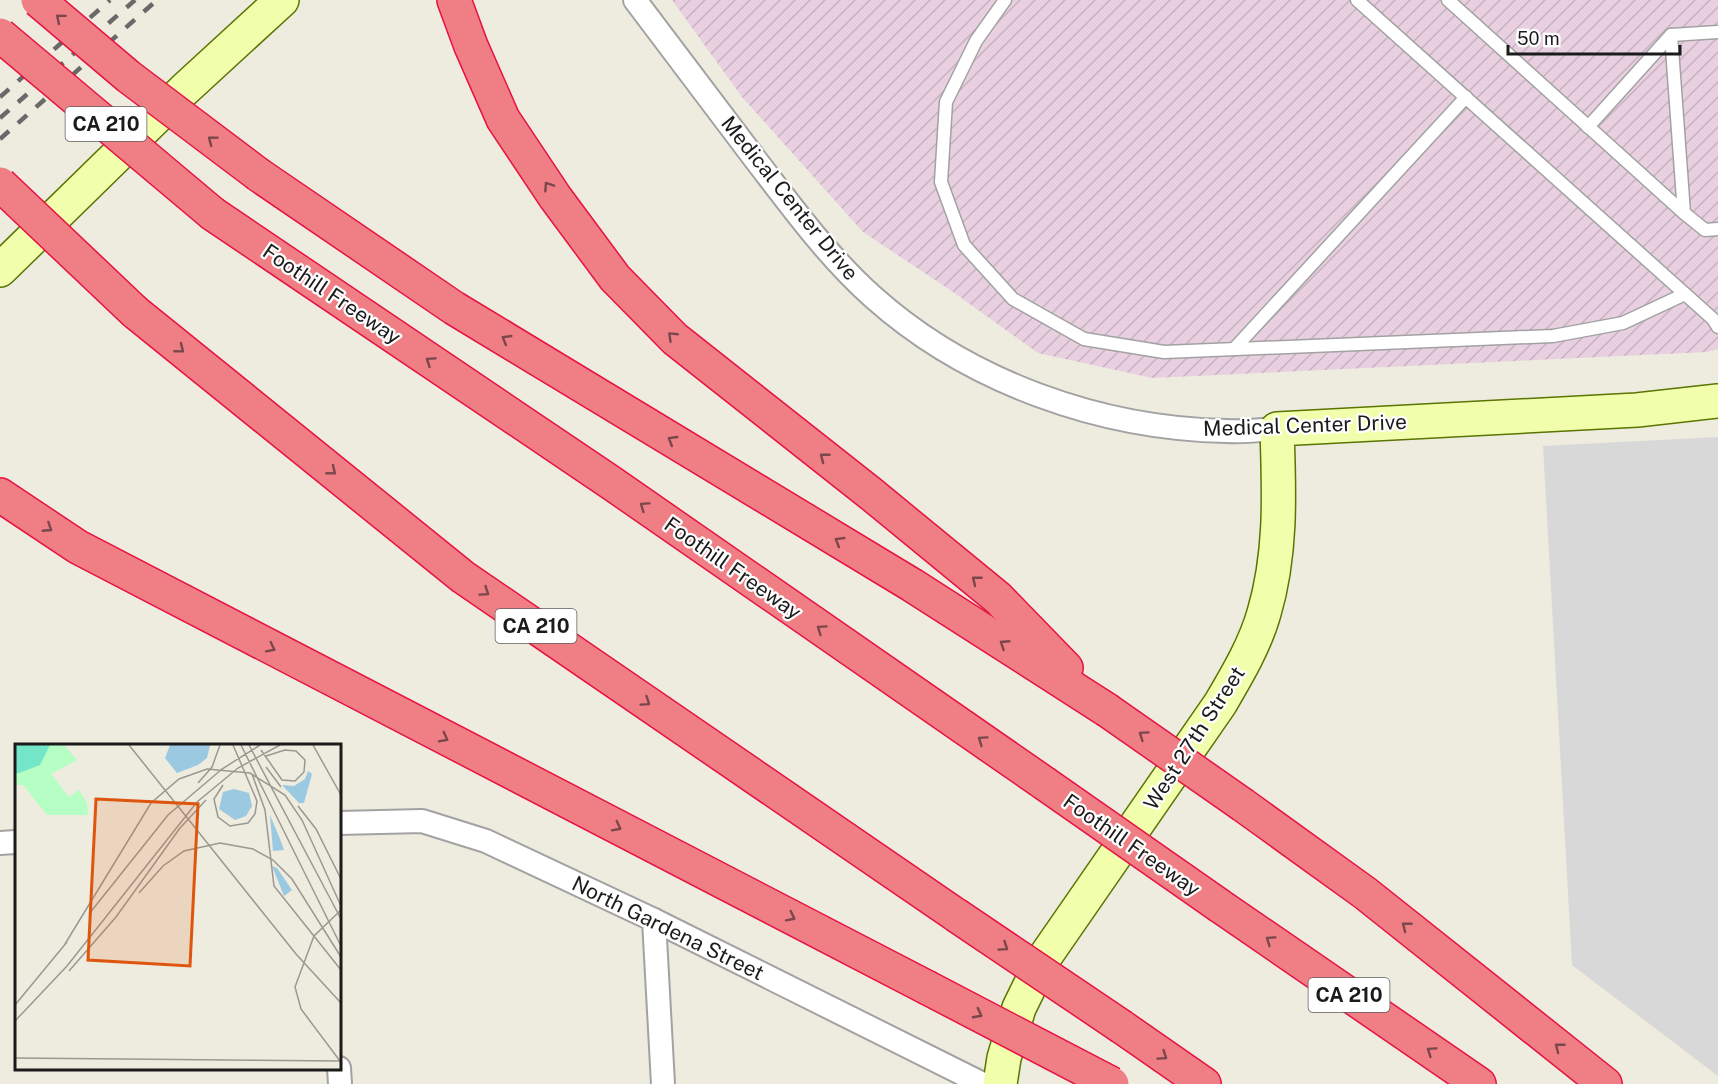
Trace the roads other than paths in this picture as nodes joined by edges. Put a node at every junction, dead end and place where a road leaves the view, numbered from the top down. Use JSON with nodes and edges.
{"nodes":[{"id":1,"x":38,"y":0,"type":"edge"},
{"id":2,"x":282,"y":0,"type":"edge"},
{"id":3,"x":454,"y":0,"type":"edge"},
{"id":4,"x":635,"y":0,"type":"edge"},
{"id":5,"x":1005,"y":0,"type":"edge"},
{"id":6,"x":1357,"y":0,"type":"edge"},
{"id":7,"x":1448,"y":0,"type":"edge"},
{"id":8,"x":1718,"y":32,"type":"edge"},
{"id":9,"x":0,"y":35,"type":"edge"},
{"id":10,"x":1671,"y":35,"type":"junction"},
{"id":11,"x":1466,"y":97,"type":"junction"},
{"id":12,"x":1588,"y":127,"type":"junction"},
{"id":13,"x":0,"y":184,"type":"edge"},
{"id":14,"x":0,"y":200,"type":"edge"},
{"id":15,"x":1684,"y":213,"type":"junction"},
{"id":16,"x":1718,"y":229,"type":"edge"},
{"id":17,"x":0,"y":270,"type":"edge"},
{"id":18,"x":1685,"y":294,"type":"junction"},
{"id":19,"x":135,"y":312,"type":"junction"},
{"id":20,"x":1718,"y":327,"type":"edge"},
{"id":21,"x":1234,"y":349,"type":"junction"},
{"id":22,"x":1718,"y":401,"type":"edge"},
{"id":23,"x":1277,"y":429,"type":"junction"},
{"id":24,"x":0,"y":495,"type":"edge"},
{"id":25,"x":1107,"y":710,"type":"junction"},
{"id":26,"x":340,"y":823,"type":"edge"},
{"id":27,"x":15,"y":842,"type":"edge"},
{"id":28,"x":0,"y":843,"type":"edge"},
{"id":29,"x":654,"y":920,"type":"junction"},
{"id":30,"x":339,"y":1069,"type":"edge"},
{"id":31,"x":340,"y":1084,"type":"edge"},
{"id":32,"x":663,"y":1084,"type":"edge"},
{"id":33,"x":983,"y":1084,"type":"edge"},
{"id":34,"x":1000,"y":1084,"type":"edge"},
{"id":35,"x":1112,"y":1084,"type":"edge"},
{"id":36,"x":1204,"y":1084,"type":"edge"},
{"id":37,"x":1479,"y":1084,"type":"edge"},
{"id":38,"x":1605,"y":1084,"type":"edge"}],
"edges":[{"from":25,"to":1,"type":"highway","one_way":true,"bridge":true},
{"from":2,"to":17,"type":"street"},
{"from":25,"to":3,"type":"highway","one_way":true},
{"from":4,"to":23,"type":"street","name":"Medical Center Drive"},
{"from":5,"to":21,"type":"lane"},
{"from":6,"to":11,"type":"lane"},
{"from":7,"to":12,"type":"lane"},
{"from":8,"to":10,"type":"lane"},
{"from":37,"to":9,"type":"highway","name":"Foothill Freeway","number":"CA 210","one_way":true,"bridge":true},
{"from":10,"to":12,"type":"lane"},
{"from":10,"to":15,"type":"lane"},
{"from":11,"to":18,"type":"lane"},
{"from":11,"to":21,"type":"lane"},
{"from":12,"to":15,"type":"lane"},
{"from":13,"to":19,"type":"highway","number":"CA 210","bridge":true},
{"from":14,"to":19,"type":"highway","bridge":true},
{"from":15,"to":16,"type":"lane"},
{"from":18,"to":20,"type":"lane"},
{"from":18,"to":21,"type":"lane"},
{"from":19,"to":36,"type":"highway","number":"CA 210","one_way":true,"bridge":true},
{"from":22,"to":23,"type":"street","name":"Medical Center Drive"},
{"from":23,"to":34,"type":"street","name":"West 27th Street"},
{"from":24,"to":35,"type":"highway","one_way":true,"bridge":true},
{"from":38,"to":25,"type":"highway","one_way":true,"bridge":true},
{"from":26,"to":29,"type":"street","name":"North Gardena Street"},
{"from":27,"to":28,"type":"street"},
{"from":29,"to":32,"type":"street"},
{"from":29,"to":33,"type":"street","name":"North Gardena Street"},
{"from":30,"to":31,"type":"street"}]}
